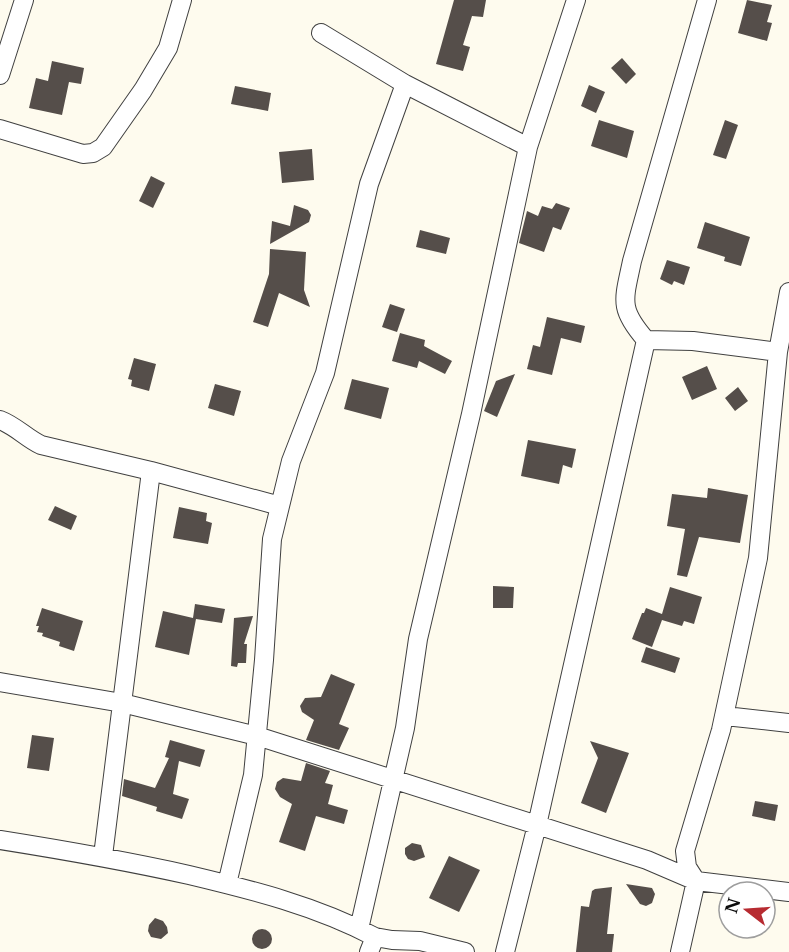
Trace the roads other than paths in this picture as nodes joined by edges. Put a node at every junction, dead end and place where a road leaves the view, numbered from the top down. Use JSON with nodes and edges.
{"nodes":[{"id":1,"x":24,"y":0,"type":"edge"},
{"id":2,"x":182,"y":0,"type":"edge"},
{"id":3,"x":576,"y":0,"type":"edge"},
{"id":4,"x":707,"y":0,"type":"edge"},
{"id":5,"x":321,"y":33,"type":"dead end"},
{"id":6,"x":0,"y":75,"type":"edge"},
{"id":7,"x":405,"y":84,"type":"junction"},
{"id":8,"x":0,"y":129,"type":"edge"},
{"id":9,"x":528,"y":147,"type":"junction"},
{"id":10,"x":789,"y":292,"type":"edge"},
{"id":11,"x":646,"y":340,"type":"junction"},
{"id":12,"x":778,"y":352,"type":"junction"},
{"id":13,"x":0,"y":420,"type":"edge"},
{"id":14,"x":151,"y":471,"type":"junction"},
{"id":15,"x":280,"y":506,"type":"junction"},
{"id":16,"x":0,"y":682,"type":"edge"},
{"id":17,"x":122,"y":704,"type":"junction"},
{"id":18,"x":725,"y":716,"type":"junction"},
{"id":19,"x":789,"y":723,"type":"edge"},
{"id":20,"x":257,"y":736,"type":"junction"},
{"id":21,"x":393,"y":780,"type":"junction"},
{"id":22,"x":537,"y":825,"type":"junction"},
{"id":23,"x":0,"y":840,"type":"edge"},
{"id":24,"x":103,"y":856,"type":"junction"},
{"id":25,"x":696,"y":881,"type":"junction"},
{"id":26,"x":227,"y":884,"type":"junction"},
{"id":27,"x":789,"y":892,"type":"edge"},
{"id":28,"x":368,"y":939,"type":"edge"},
{"id":29,"x":465,"y":952,"type":"edge"},
{"id":30,"x":505,"y":952,"type":"edge"},
{"id":31,"x":680,"y":952,"type":"edge"}],
"edges":[{"from":1,"to":6,"type":"street"},
{"from":2,"to":8,"type":"street"},
{"from":3,"to":9,"type":"street"},
{"from":4,"to":11,"type":"street"},
{"from":5,"to":7,"type":"street"},
{"from":7,"to":9,"type":"street"},
{"from":7,"to":15,"type":"street"},
{"from":9,"to":21,"type":"street"},
{"from":10,"to":12,"type":"street"},
{"from":11,"to":12,"type":"street"},
{"from":11,"to":22,"type":"street"},
{"from":12,"to":18,"type":"street"},
{"from":13,"to":14,"type":"street"},
{"from":14,"to":15,"type":"street"},
{"from":14,"to":17,"type":"street"},
{"from":15,"to":20,"type":"street"},
{"from":16,"to":17,"type":"street"},
{"from":17,"to":20,"type":"street"},
{"from":17,"to":24,"type":"street"},
{"from":18,"to":19,"type":"street"},
{"from":18,"to":25,"type":"street"},
{"from":20,"to":21,"type":"street"},
{"from":20,"to":26,"type":"street"},
{"from":21,"to":22,"type":"street"},
{"from":21,"to":28,"type":"street"},
{"from":22,"to":25,"type":"street"},
{"from":22,"to":30,"type":"street"},
{"from":23,"to":24,"type":"street"},
{"from":24,"to":26,"type":"street"},
{"from":25,"to":27,"type":"street"},
{"from":25,"to":31,"type":"street"},
{"from":26,"to":28,"type":"street"},
{"from":28,"to":29,"type":"street"}]}
